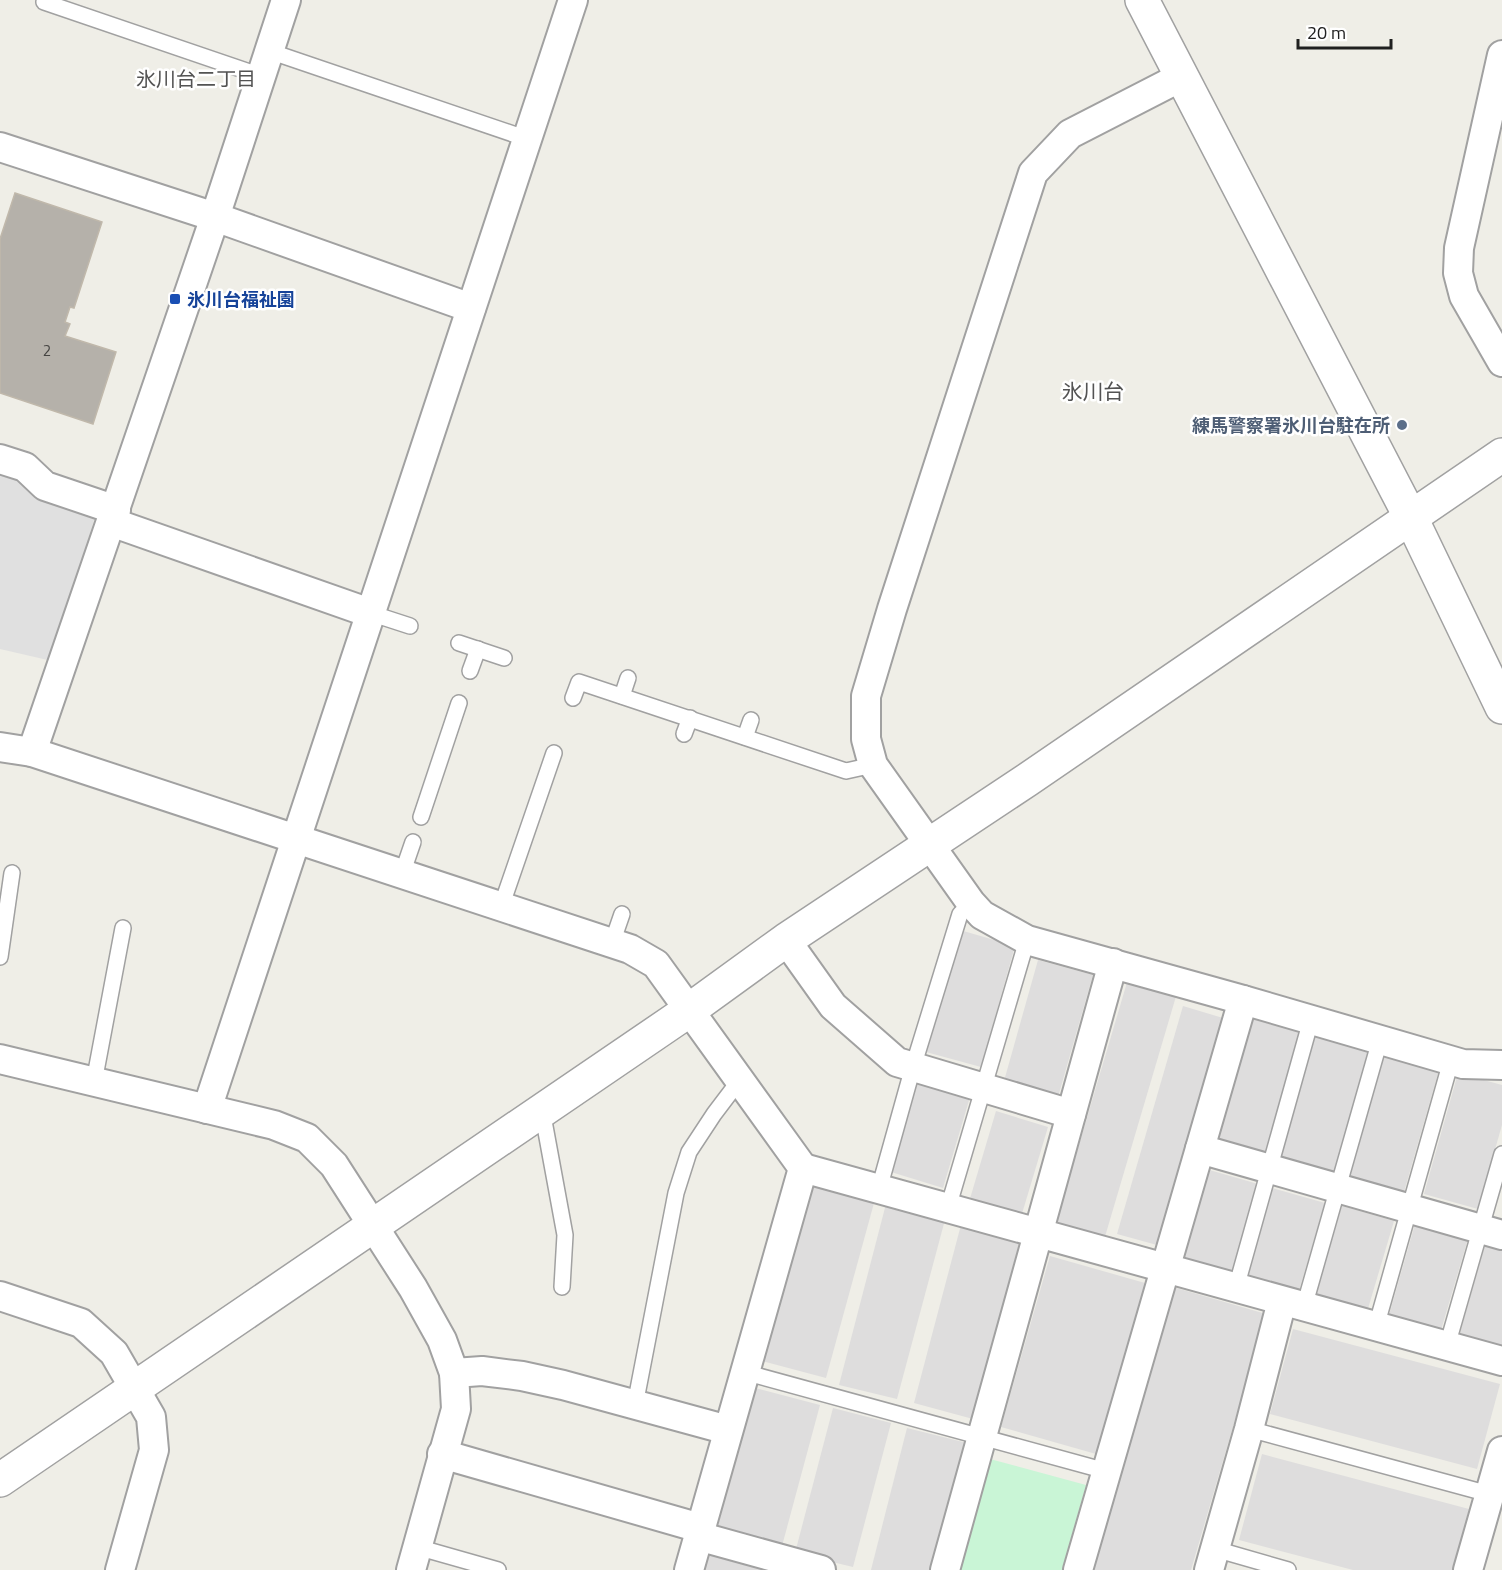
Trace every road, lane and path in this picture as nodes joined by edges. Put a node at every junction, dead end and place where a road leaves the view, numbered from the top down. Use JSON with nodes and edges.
{"nodes":[{"id":1,"x":285,"y":0,"type":"edge"},
{"id":2,"x":573,"y":0,"type":"edge"},
{"id":3,"x":1142,"y":0,"type":"edge"},
{"id":4,"x":44,"y":2,"type":"dead end"},
{"id":5,"x":1502,"y":55,"type":"edge"},
{"id":6,"x":265,"y":63,"type":"junction"},
{"id":7,"x":1182,"y":77,"type":"junction"},
{"id":8,"x":528,"y":139,"type":"junction"},
{"id":9,"x":0,"y":147,"type":"edge"},
{"id":10,"x":215,"y":217,"type":"junction"},
{"id":11,"x":471,"y":309,"type":"junction"},
{"id":12,"x":1502,"y":362,"type":"edge"},
{"id":13,"x":1502,"y":455,"type":"edge"},
{"id":14,"x":0,"y":459,"type":"edge"},
{"id":15,"x":114,"y":516,"type":"junction"},
{"id":16,"x":1411,"y":518,"type":"junction"},
{"id":17,"x":370,"y":613,"type":"junction"},
{"id":18,"x":410,"y":626,"type":"dead end"},
{"id":19,"x":459,"y":643,"type":"dead end"},
{"id":20,"x":478,"y":649,"type":"junction"},
{"id":21,"x":504,"y":653,"type":"dead end"},
{"id":22,"x":470,"y":671,"type":"dead end"},
{"id":23,"x":628,"y":678,"type":"dead end"},
{"id":24,"x":622,"y":696,"type":"junction"},
{"id":25,"x":573,"y":698,"type":"dead end"},
{"id":26,"x":459,"y":703,"type":"dead end"},
{"id":27,"x":1502,"y":707,"type":"edge"},
{"id":28,"x":690,"y":718,"type":"junction"},
{"id":29,"x":751,"y":720,"type":"dead end"},
{"id":30,"x":684,"y":734,"type":"dead end"},
{"id":31,"x":745,"y":737,"type":"junction"},
{"id":32,"x":0,"y":747,"type":"edge"},
{"id":33,"x":32,"y":752,"type":"junction"},
{"id":34,"x":554,"y":753,"type":"dead end"},
{"id":35,"x":873,"y":765,"type":"junction"},
{"id":36,"x":421,"y":817,"type":"dead end"},
{"id":37,"x":296,"y":839,"type":"junction"},
{"id":38,"x":413,"y":842,"type":"dead end"},
{"id":39,"x":929,"y":844,"type":"junction"},
{"id":40,"x":12,"y":873,"type":"dead end"},
{"id":41,"x":402,"y":874,"type":"junction"},
{"id":42,"x":970,"y":903,"type":"junction"},
{"id":43,"x":501,"y":907,"type":"junction"},
{"id":44,"x":622,"y":914,"type":"dead end"},
{"id":45,"x":123,"y":928,"type":"dead end"},
{"id":46,"x":786,"y":940,"type":"junction"},
{"id":47,"x":1027,"y":940,"type":"junction"},
{"id":48,"x":612,"y":943,"type":"junction"},
{"id":49,"x":0,"y":957,"type":"edge"},
{"id":50,"x":1113,"y":963,"type":"junction"},
{"id":51,"x":1243,"y":1000,"type":"junction"},
{"id":52,"x":688,"y":1011,"type":"junction"},
{"id":53,"x":1311,"y":1020,"type":"junction"},
{"id":54,"x":1380,"y":1040,"type":"junction"},
{"id":55,"x":0,"y":1059,"type":"edge"},
{"id":56,"x":1450,"y":1061,"type":"junction"},
{"id":57,"x":1502,"y":1065,"type":"edge"},
{"id":58,"x":913,"y":1067,"type":"junction"},
{"id":59,"x":739,"y":1081,"type":"junction"},
{"id":60,"x":94,"y":1082,"type":"junction"},
{"id":61,"x":983,"y":1088,"type":"junction"},
{"id":62,"x":207,"y":1108,"type":"junction"},
{"id":63,"x":542,"y":1110,"type":"junction"},
{"id":64,"x":1071,"y":1114,"type":"junction"},
{"id":65,"x":1200,"y":1149,"type":"junction"},
{"id":66,"x":1502,"y":1154,"type":"edge"},
{"id":67,"x":802,"y":1168,"type":"junction"},
{"id":68,"x":1269,"y":1169,"type":"junction"},
{"id":69,"x":879,"y":1189,"type":"junction"},
{"id":70,"x":1338,"y":1189,"type":"junction"},
{"id":71,"x":948,"y":1208,"type":"junction"},
{"id":72,"x":1408,"y":1209,"type":"junction"},
{"id":73,"x":373,"y":1224,"type":"junction"},
{"id":74,"x":1492,"y":1232,"type":"edge"},
{"id":75,"x":1038,"y":1233,"type":"junction"},
{"id":76,"x":1165,"y":1268,"type":"junction"},
{"id":77,"x":562,"y":1287,"type":"dead end"},
{"id":78,"x":1236,"y":1288,"type":"junction"},
{"id":79,"x":0,"y":1296,"type":"edge"},
{"id":80,"x":1293,"y":1304,"type":"junction"},
{"id":81,"x":1376,"y":1327,"type":"junction"},
{"id":82,"x":1447,"y":1346,"type":"junction"},
{"id":83,"x":1502,"y":1361,"type":"edge"},
{"id":84,"x":744,"y":1372,"type":"junction"},
{"id":85,"x":454,"y":1373,"type":"junction"},
{"id":86,"x":135,"y":1388,"type":"junction"},
{"id":87,"x":635,"y":1405,"type":"junction"},
{"id":88,"x":1249,"y":1429,"type":"junction"},
{"id":89,"x":728,"y":1430,"type":"junction"},
{"id":90,"x":981,"y":1437,"type":"junction"},
{"id":91,"x":1502,"y":1451,"type":"edge"},
{"id":92,"x":442,"y":1454,"type":"junction"},
{"id":93,"x":1106,"y":1471,"type":"junction"},
{"id":94,"x":0,"y":1480,"type":"edge"},
{"id":95,"x":1489,"y":1494,"type":"junction"},
{"id":96,"x":699,"y":1532,"type":"junction"},
{"id":97,"x":414,"y":1559,"type":"edge"},
{"id":98,"x":1212,"y":1560,"type":"edge"},
{"id":99,"x":120,"y":1570,"type":"edge"},
{"id":100,"x":498,"y":1570,"type":"edge"},
{"id":101,"x":689,"y":1570,"type":"edge"},
{"id":102,"x":821,"y":1570,"type":"edge"},
{"id":103,"x":945,"y":1570,"type":"edge"},
{"id":104,"x":1078,"y":1570,"type":"edge"},
{"id":105,"x":1288,"y":1570,"type":"edge"},
{"id":106,"x":1468,"y":1570,"type":"edge"}],
"edges":[{"from":1,"to":6,"type":"street"},
{"from":2,"to":8,"type":"street"},
{"from":3,"to":7,"type":"street"},
{"from":4,"to":6,"type":"lane"},
{"from":5,"to":12,"type":"street"},
{"from":6,"to":8,"type":"lane"},
{"from":6,"to":10,"type":"street"},
{"from":7,"to":16,"type":"street"},
{"from":7,"to":35,"type":"street"},
{"from":8,"to":11,"type":"street"},
{"from":9,"to":10,"type":"street"},
{"from":10,"to":11,"type":"street"},
{"from":10,"to":15,"type":"street"},
{"from":11,"to":17,"type":"street"},
{"from":13,"to":16,"type":"street"},
{"from":14,"to":15,"type":"street"},
{"from":15,"to":17,"type":"street"},
{"from":15,"to":33,"type":"street"},
{"from":16,"to":27,"type":"street"},
{"from":16,"to":39,"type":"street"},
{"from":17,"to":18,"type":"lane"},
{"from":17,"to":37,"type":"street"},
{"from":19,"to":20,"type":"lane"},
{"from":20,"to":21,"type":"lane"},
{"from":20,"to":22,"type":"lane"},
{"from":23,"to":24,"type":"lane"},
{"from":24,"to":25,"type":"lane"},
{"from":24,"to":28,"type":"lane"},
{"from":26,"to":36,"type":"lane"},
{"from":28,"to":30,"type":"lane"},
{"from":28,"to":31,"type":"lane"},
{"from":29,"to":31,"type":"lane"},
{"from":31,"to":35,"type":"lane"},
{"from":32,"to":33,"type":"street"},
{"from":33,"to":37,"type":"street"},
{"from":34,"to":43,"type":"lane"},
{"from":35,"to":39,"type":"street"},
{"from":37,"to":41,"type":"street"},
{"from":37,"to":62,"type":"street"},
{"from":38,"to":41,"type":"lane"},
{"from":39,"to":42,"type":"street"},
{"from":39,"to":46,"type":"street"},
{"from":40,"to":49,"type":"lane"},
{"from":41,"to":43,"type":"street"},
{"from":42,"to":47,"type":"street"},
{"from":42,"to":58,"type":"lane"},
{"from":43,"to":48,"type":"street"},
{"from":44,"to":48,"type":"lane"},
{"from":45,"to":60,"type":"lane"},
{"from":46,"to":52,"type":"street"},
{"from":46,"to":58,"type":"street"},
{"from":47,"to":50,"type":"street"},
{"from":47,"to":61,"type":"lane"},
{"from":48,"to":52,"type":"street"},
{"from":50,"to":51,"type":"street"},
{"from":50,"to":64,"type":"street"},
{"from":51,"to":53,"type":"street"},
{"from":51,"to":65,"type":"street"},
{"from":52,"to":59,"type":"street"},
{"from":52,"to":63,"type":"street"},
{"from":53,"to":54,"type":"street"},
{"from":53,"to":68,"type":"lane"},
{"from":54,"to":56,"type":"street"},
{"from":54,"to":70,"type":"lane"},
{"from":55,"to":60,"type":"street"},
{"from":56,"to":57,"type":"street"},
{"from":56,"to":72,"type":"lane"},
{"from":58,"to":61,"type":"street"},
{"from":58,"to":69,"type":"lane"},
{"from":59,"to":67,"type":"street"},
{"from":59,"to":87,"type":"lane"},
{"from":60,"to":62,"type":"street"},
{"from":61,"to":64,"type":"street"},
{"from":61,"to":71,"type":"lane"},
{"from":62,"to":73,"type":"street"},
{"from":63,"to":73,"type":"street"},
{"from":63,"to":77,"type":"lane"},
{"from":64,"to":75,"type":"street"},
{"from":65,"to":68,"type":"street"},
{"from":65,"to":76,"type":"street"},
{"from":66,"to":74,"type":"lane"},
{"from":67,"to":69,"type":"street"},
{"from":67,"to":84,"type":"street"},
{"from":68,"to":70,"type":"street"},
{"from":68,"to":78,"type":"lane"},
{"from":69,"to":71,"type":"street"},
{"from":70,"to":72,"type":"street"},
{"from":70,"to":80,"type":"lane"},
{"from":71,"to":75,"type":"street"},
{"from":72,"to":74,"type":"street"},
{"from":72,"to":81,"type":"lane"},
{"from":73,"to":85,"type":"street"},
{"from":73,"to":86,"type":"street"},
{"from":74,"to":82,"type":"lane"},
{"from":75,"to":76,"type":"street"},
{"from":75,"to":90,"type":"street"},
{"from":76,"to":78,"type":"street"},
{"from":76,"to":93,"type":"street"},
{"from":78,"to":80,"type":"street"},
{"from":79,"to":86,"type":"street"},
{"from":80,"to":81,"type":"street"},
{"from":80,"to":88,"type":"street"},
{"from":81,"to":82,"type":"street"},
{"from":82,"to":83,"type":"street"},
{"from":84,"to":89,"type":"street"},
{"from":84,"to":90,"type":"lane"},
{"from":85,"to":87,"type":"street"},
{"from":85,"to":92,"type":"street"},
{"from":86,"to":94,"type":"street"},
{"from":86,"to":99,"type":"street"},
{"from":87,"to":89,"type":"street"},
{"from":88,"to":95,"type":"lane"},
{"from":88,"to":98,"type":"street"},
{"from":89,"to":96,"type":"street"},
{"from":90,"to":93,"type":"lane"},
{"from":90,"to":103,"type":"street"},
{"from":91,"to":95,"type":"street"},
{"from":92,"to":96,"type":"street"},
{"from":92,"to":97,"type":"street"},
{"from":93,"to":104,"type":"street"},
{"from":95,"to":106,"type":"street"},
{"from":96,"to":101,"type":"street"},
{"from":96,"to":102,"type":"street"},
{"from":97,"to":100,"type":"lane"},
{"from":98,"to":105,"type":"lane"}]}
